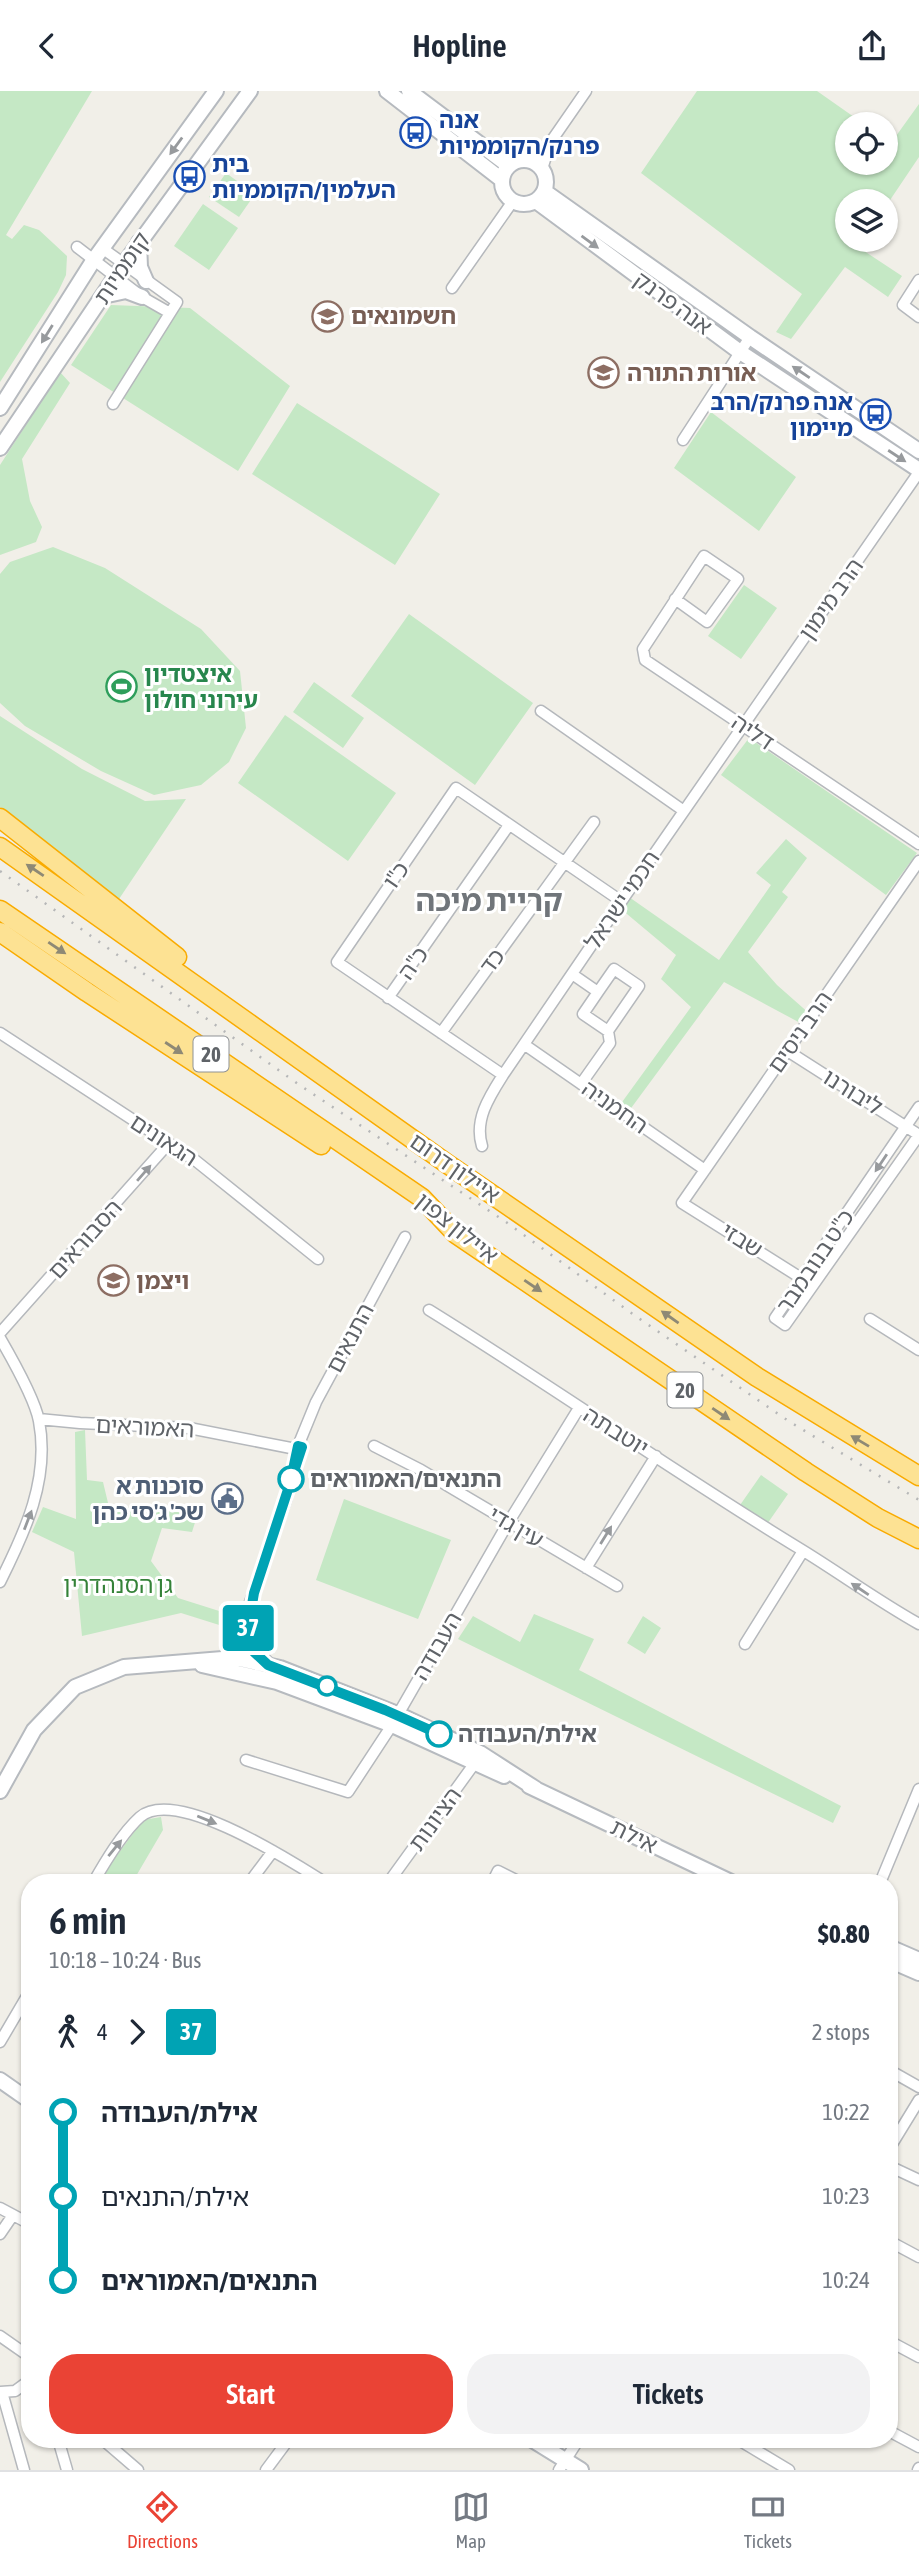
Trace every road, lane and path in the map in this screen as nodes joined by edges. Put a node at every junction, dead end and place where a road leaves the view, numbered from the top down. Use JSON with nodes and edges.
{"nodes":[{"id":1,"x":216,"y":91,"type":"edge"},
{"id":2,"x":250,"y":91,"type":"edge"},
{"id":3,"x":387,"y":91,"type":"edge"},
{"id":4,"x":409,"y":91,"type":"edge"},
{"id":5,"x":583,"y":92,"type":"edge"},
{"id":6,"x":536,"y":165,"type":"junction"},
{"id":7,"x":506,"y":173,"type":"junction"},
{"id":8,"x":540,"y":196,"type":"junction"},
{"id":9,"x":513,"y":201,"type":"junction"},
{"id":10,"x":139,"y":242,"type":"junction"},
{"id":11,"x":77,"y":247,"type":"dead end"},
{"id":12,"x":102,"y":248,"type":"junction"},
{"id":13,"x":93,"y":261,"type":"junction"},
{"id":14,"x":124,"y":264,"type":"junction"},
{"id":15,"x":116,"y":277,"type":"junction"},
{"id":16,"x":146,"y":281,"type":"junction"},
{"id":17,"x":919,"y":281,"type":"edge"},
{"id":18,"x":452,"y":288,"type":"dead end"},
{"id":19,"x":103,"y":296,"type":"junction"},
{"id":20,"x":142,"y":297,"type":"junction"},
{"id":21,"x":170,"y":313,"type":"junction"},
{"id":22,"x":919,"y":317,"type":"edge"},
{"id":23,"x":750,"y":337,"type":"junction"},
{"id":24,"x":740,"y":352,"type":"junction"},
{"id":25,"x":113,"y":404,"type":"dead end"},
{"id":26,"x":0,"y":408,"type":"edge"},
{"id":27,"x":683,"y":440,"type":"dead end"},
{"id":28,"x":0,"y":448,"type":"edge"},
{"id":29,"x":919,"y":451,"type":"edge"},
{"id":30,"x":919,"y":471,"type":"edge"},
{"id":31,"x":675,"y":600,"type":"junction"},
{"id":32,"x":541,"y":711,"type":"dead end"},
{"id":33,"x":743,"y":726,"type":"junction"},
{"id":34,"x":684,"y":811,"type":"junction"},
{"id":35,"x":0,"y":818,"type":"edge"},
{"id":36,"x":594,"y":822,"type":"dead end"},
{"id":37,"x":509,"y":825,"type":"junction"},
{"id":38,"x":919,"y":844,"type":"edge"},
{"id":39,"x":0,"y":846,"type":"edge"},
{"id":40,"x":919,"y":862,"type":"edge"},
{"id":41,"x":564,"y":863,"type":"junction"},
{"id":42,"x":621,"y":901,"type":"junction"},
{"id":43,"x":0,"y":910,"type":"edge"},
{"id":44,"x":0,"y":932,"type":"edge"},
{"id":45,"x":572,"y":974,"type":"junction"},
{"id":46,"x":598,"y":992,"type":"junction"},
{"id":47,"x":388,"y":999,"type":"junction"},
{"id":48,"x":608,"y":1031,"type":"junction"},
{"id":49,"x":0,"y":1033,"type":"edge"},
{"id":50,"x":441,"y":1033,"type":"junction"},
{"id":51,"x":525,"y":1045,"type":"junction"},
{"id":52,"x":786,"y":1050,"type":"junction"},
{"id":53,"x":503,"y":1075,"type":"junction"},
{"id":54,"x":582,"y":1084,"type":"junction"},
{"id":55,"x":919,"y":1107,"type":"edge"},
{"id":56,"x":370,"y":1109,"type":"junction"},
{"id":57,"x":906,"y":1126,"type":"junction"},
{"id":58,"x":919,"y":1135,"type":"edge"},
{"id":59,"x":169,"y":1143,"type":"junction"},
{"id":60,"x":482,"y":1146,"type":"dead end"},
{"id":61,"x":705,"y":1170,"type":"junction"},
{"id":62,"x":682,"y":1203,"type":"joint"},
{"id":63,"x":456,"y":1234,"type":"junction"},
{"id":64,"x":405,"y":1237,"type":"dead end"},
{"id":65,"x":318,"y":1259,"type":"dead end"},
{"id":66,"x":801,"y":1278,"type":"junction"},
{"id":67,"x":429,"y":1310,"type":"dead end"},
{"id":68,"x":870,"y":1319,"type":"dead end"},
{"id":69,"x":0,"y":1335,"type":"edge"},
{"id":70,"x":919,"y":1350,"type":"edge"},
{"id":71,"x":579,"y":1408,"type":"junction"},
{"id":72,"x":39,"y":1419,"type":"junction"},
{"id":73,"x":374,"y":1446,"type":"dead end"},
{"id":74,"x":300,"y":1447,"type":"junction"},
{"id":75,"x":656,"y":1456,"type":"junction"},
{"id":76,"x":919,"y":1476,"type":"edge"},
{"id":77,"x":508,"y":1523,"type":"junction"},
{"id":78,"x":919,"y":1539,"type":"edge"},
{"id":79,"x":803,"y":1551,"type":"junction"},
{"id":80,"x":0,"y":1552,"type":"edge"},
{"id":81,"x":11,"y":1560,"type":"junction"},
{"id":82,"x":586,"y":1568,"type":"junction"},
{"id":83,"x":0,"y":1582,"type":"edge"},
{"id":84,"x":617,"y":1586,"type":"dead end"},
{"id":85,"x":254,"y":1593,"type":"junction"},
{"id":86,"x":919,"y":1624,"type":"edge"},
{"id":87,"x":248,"y":1628,"type":"junction"},
{"id":88,"x":745,"y":1644,"type":"dead end"},
{"id":89,"x":240,"y":1658,"type":"junction"},
{"id":90,"x":191,"y":1662,"type":"junction"},
{"id":91,"x":268,"y":1665,"type":"junction"},
{"id":92,"x":240,"y":1673,"type":"junction"},
{"id":93,"x":395,"y":1720,"type":"junction"},
{"id":94,"x":478,"y":1759,"type":"junction"},
{"id":95,"x":246,"y":1760,"type":"dead end"},
{"id":96,"x":919,"y":1789,"type":"edge"},
{"id":97,"x":0,"y":1791,"type":"edge"},
{"id":98,"x":273,"y":1851,"type":"junction"},
{"id":99,"x":98,"y":1874,"type":"edge"},
{"id":100,"x":256,"y":1874,"type":"edge"},
{"id":101,"x":311,"y":1874,"type":"edge"},
{"id":102,"x":395,"y":1874,"type":"edge"},
{"id":103,"x":714,"y":1874,"type":"edge"},
{"id":104,"x":884,"y":1874,"type":"edge"},
{"id":105,"x":898,"y":1954,"type":"edge"},
{"id":106,"x":898,"y":1963,"type":"edge"},
{"id":107,"x":918,"y":1971,"type":"edge"},
{"id":108,"x":21,"y":2006,"type":"edge"},
{"id":109,"x":0,"y":2042,"type":"edge"},
{"id":110,"x":898,"y":2075,"type":"edge"},
{"id":111,"x":0,"y":2080,"type":"edge"},
{"id":112,"x":919,"y":2087,"type":"edge"},
{"id":113,"x":6,"y":2089,"type":"edge"},
{"id":114,"x":919,"y":2100,"type":"edge"},
{"id":115,"x":898,"y":2134,"type":"edge"},
{"id":116,"x":898,"y":2170,"type":"edge"},
{"id":117,"x":919,"y":2180,"type":"edge"},
{"id":118,"x":0,"y":2208,"type":"edge"},
{"id":119,"x":13,"y":2215,"type":"junction"},
{"id":120,"x":21,"y":2219,"type":"edge"},
{"id":121,"x":0,"y":2234,"type":"edge"},
{"id":122,"x":898,"y":2246,"type":"edge"},
{"id":123,"x":919,"y":2257,"type":"edge"},
{"id":124,"x":0,"y":2336,"type":"edge"},
{"id":125,"x":898,"y":2346,"type":"edge"},
{"id":126,"x":21,"y":2351,"type":"edge"},
{"id":127,"x":919,"y":2357,"type":"edge"},
{"id":128,"x":21,"y":2388,"type":"edge"},
{"id":129,"x":1,"y":2392,"type":"edge"},
{"id":130,"x":898,"y":2436,"type":"edge"},
{"id":131,"x":919,"y":2447,"type":"edge"},
{"id":132,"x":61,"y":2448,"type":"edge"},
{"id":133,"x":112,"y":2448,"type":"edge"},
{"id":134,"x":282,"y":2448,"type":"edge"},
{"id":135,"x":542,"y":2448,"type":"edge"},
{"id":136,"x":573,"y":2448,"type":"edge"},
{"id":137,"x":752,"y":2448,"type":"edge"},
{"id":138,"x":563,"y":2465,"type":"edge"},
{"id":139,"x":24,"y":2470,"type":"edge"},
{"id":140,"x":67,"y":2470,"type":"edge"},
{"id":141,"x":138,"y":2470,"type":"edge"},
{"id":142,"x":266,"y":2470,"type":"edge"},
{"id":143,"x":581,"y":2470,"type":"edge"},
{"id":144,"x":789,"y":2470,"type":"edge"}],
"edges":[{"from":1,"to":12,"type":"street","name":"קוממיות","one_way":true},
{"from":2,"to":10,"type":"street","name":"קוממיות"},
{"from":3,"to":7,"type":"street"},
{"from":4,"to":7,"type":"street"},
{"from":5,"to":6,"type":"street"},
{"from":6,"to":7,"type":"street"},
{"from":6,"to":8,"type":"street"},
{"from":7,"to":9,"type":"street"},
{"from":8,"to":9,"type":"street"},
{"from":8,"to":23,"type":"street","name":"אנה פרנק"},
{"from":8,"to":24,"type":"street","name":"אנה פרנק","one_way":true},
{"from":9,"to":18,"type":"street"},
{"from":10,"to":14,"type":"street","name":"קוממיות"},
{"from":10,"to":16,"type":"street"},
{"from":11,"to":13,"type":"street"},
{"from":12,"to":13,"type":"street","name":"קוממיות"},
{"from":12,"to":14,"type":"street"},
{"from":13,"to":15,"type":"street"},
{"from":13,"to":26,"type":"street","name":"קוממיות","one_way":true},
{"from":14,"to":15,"type":"street","name":"קוממיות"},
{"from":14,"to":16,"type":"street"},
{"from":15,"to":19,"type":"street","name":"קוממיות"},
{"from":15,"to":20,"type":"street"},
{"from":16,"to":21,"type":"street"},
{"from":17,"to":22,"type":"street"},
{"from":19,"to":20,"type":"street"},
{"from":19,"to":28,"type":"street","name":"קוממיות"},
{"from":20,"to":21,"type":"street"},
{"from":21,"to":25,"type":"street"},
{"from":23,"to":24,"type":"street"},
{"from":29,"to":23,"type":"street","name":"אנה פרנק","one_way":true},
{"from":24,"to":27,"type":"street"},
{"from":24,"to":30,"type":"street","name":"אנה פרנק","one_way":true},
{"from":30,"to":33,"type":"street","name":"הרב מימון"},
{"from":31,"to":31,"type":"street","name":"דליה"},
{"from":31,"to":33,"type":"street","name":"דליה"},
{"from":32,"to":34,"type":"street"},
{"from":33,"to":34,"type":"street","name":"חכמי ישראל"},
{"from":33,"to":38,"type":"street","name":"דליה"},
{"from":34,"to":42,"type":"street","name":"חכמי ישראל"},
{"from":35,"to":56,"type":"highway"},
{"from":36,"to":41,"type":"street","name":"כד"},
{"from":37,"to":41,"type":"street"},
{"from":37,"to":47,"type":"street","name":"כ\"ה"},
{"from":37,"to":47,"type":"street","name":"כ\"ו"},
{"from":56,"to":39,"type":"highway","name":"איילון דרום","number":"20","one_way":true},
{"from":40,"to":52,"type":"street","name":"הרב ניסים"},
{"from":41,"to":42,"type":"street"},
{"from":41,"to":50,"type":"street","name":"כד"},
{"from":42,"to":45,"type":"street","name":"חכמי ישראל"},
{"from":43,"to":63,"type":"highway","name":"איילון צפון","number":"20","one_way":true},
{"from":44,"to":63,"type":"highway","one_way":true},
{"from":45,"to":46,"type":"street"},
{"from":45,"to":51,"type":"street","name":"חכמי ישראל"},
{"from":46,"to":48,"type":"street"},
{"from":46,"to":48,"type":"street"},
{"from":47,"to":50,"type":"street"},
{"from":48,"to":54,"type":"street"},
{"from":49,"to":59,"type":"street","name":"הגאונים"},
{"from":50,"to":53,"type":"street"},
{"from":51,"to":53,"type":"street","name":"חכמי ישראל"},
{"from":51,"to":54,"type":"street","name":"החמניה"},
{"from":52,"to":57,"type":"street","name":"ליבורנו"},
{"from":52,"to":61,"type":"street","name":"הרב ניסים"},
{"from":53,"to":60,"type":"street","name":"חכמי ישראל"},
{"from":54,"to":61,"type":"street","name":"החמניה"},
{"from":55,"to":57,"type":"street","name":"כ\"ט בנובמבר"},
{"from":76,"to":56,"type":"highway","name":"איילון דרום","number":"20","one_way":true},
{"from":57,"to":58,"type":"street","name":"ליבורנו"},
{"from":57,"to":66,"type":"street","name":"כ\"ט בנובמבר","one_way":true},
{"from":58,"to":66,"type":"street","name":"כ\"ט בנובמבר"},
{"from":59,"to":65,"type":"street","name":"הגאונים"},
{"from":69,"to":59,"type":"street","name":"הסבוראים","one_way":true},
{"from":61,"to":62,"type":"street","name":"הרב ניסים"},
{"from":62,"to":66,"type":"street","name":"שבזי"},
{"from":63,"to":78,"type":"highway","name":"איילון צפון","number":"20","one_way":true},
{"from":64,"to":74,"type":"street","name":"התנאים"},
{"from":67,"to":71,"type":"street","name":"יוטבתה"},
{"from":68,"to":70,"type":"street"},
{"from":69,"to":72,"type":"street"},
{"from":71,"to":75,"type":"street","name":"יוטבתה"},
{"from":71,"to":77,"type":"street","name":"העבודה"},
{"from":72,"to":74,"type":"street","name":"האמוראים"},
{"from":81,"to":72,"type":"street","one_way":true},
{"from":73,"to":77,"type":"street","name":"עין גדי"},
{"from":74,"to":85,"type":"street","name":"התנאים"},
{"from":75,"to":79,"type":"street","name":"יוטבתה"},
{"from":82,"to":75,"type":"street","one_way":true},
{"from":77,"to":82,"type":"street","name":"עין גדי"},
{"from":77,"to":93,"type":"street","name":"העבודה"},
{"from":86,"to":79,"type":"street","name":"יוטבתה","one_way":true},
{"from":79,"to":88,"type":"street"},
{"from":80,"to":81,"type":"street"},
{"from":81,"to":83,"type":"street"},
{"from":82,"to":84,"type":"street","name":"עין גדי"},
{"from":85,"to":87,"type":"street","name":"התנאים"},
{"from":85,"to":89,"type":"street","name":"התנאים"},
{"from":87,"to":89,"type":"street","name":"התנאים"},
{"from":87,"to":91,"type":"street"},
{"from":89,"to":90,"type":"street"},
{"from":89,"to":91,"type":"street","name":"אילת"},
{"from":89,"to":92,"type":"street","name":"התנאים"},
{"from":90,"to":92,"type":"street","name":"אילת"},
{"from":90,"to":97,"type":"street"},
{"from":91,"to":93,"type":"street","name":"אילת"},
{"from":92,"to":93,"type":"street","name":"אילת"},
{"from":93,"to":94,"type":"street","name":"אילת"},
{"from":93,"to":95,"type":"street","name":"העבודה"},
{"from":94,"to":102,"type":"street","name":"הציונות"},
{"from":94,"to":103,"type":"street","name":"אילת"},
{"from":96,"to":104,"type":"street"},
{"from":99,"to":98,"type":"street","one_way":true},
{"from":98,"to":100,"type":"street"},
{"from":98,"to":101,"type":"street"},
{"from":105,"to":107,"type":"street"},
{"from":106,"to":107,"type":"street"},
{"from":108,"to":109,"type":"street"},
{"from":110,"to":112,"type":"street"},
{"from":111,"to":113,"type":"street"},
{"from":114,"to":115,"type":"street"},
{"from":116,"to":117,"type":"street"},
{"from":118,"to":119,"type":"street"},
{"from":119,"to":120,"type":"street"},
{"from":119,"to":121,"type":"street"},
{"from":122,"to":123,"type":"street"},
{"from":124,"to":126,"type":"street"},
{"from":125,"to":127,"type":"street"},
{"from":128,"to":129,"type":"street"},
{"from":129,"to":139,"type":"street"},
{"from":130,"to":131,"type":"street"},
{"from":132,"to":140,"type":"street"},
{"from":133,"to":141,"type":"street"},
{"from":134,"to":142,"type":"street"},
{"from":135,"to":138,"type":"street"},
{"from":136,"to":138,"type":"street"},
{"from":137,"to":144,"type":"street"},
{"from":138,"to":143,"type":"street"}]}
